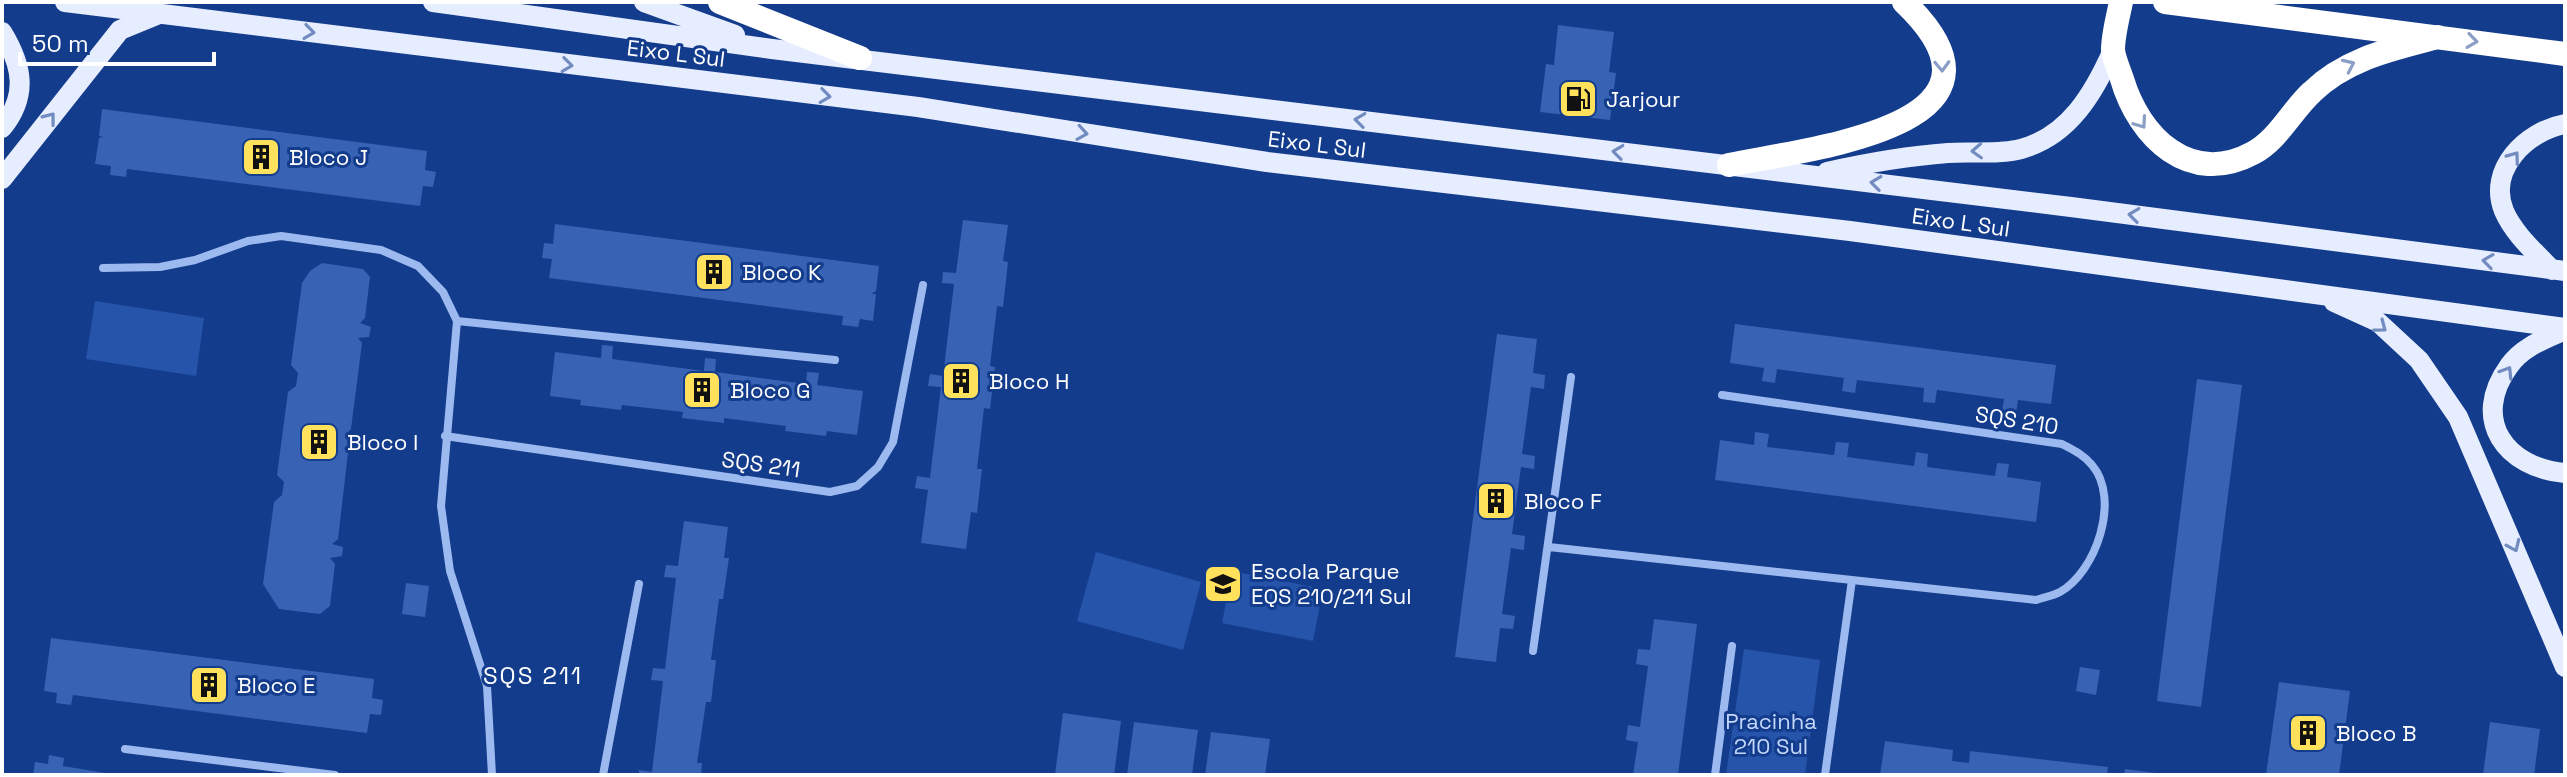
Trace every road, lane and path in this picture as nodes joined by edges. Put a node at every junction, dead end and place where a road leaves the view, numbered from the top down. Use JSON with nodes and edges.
{"nodes":[{"id":1,"x":65,"y":2,"type":"edge"},
{"id":2,"x":433,"y":2,"type":"edge"},
{"id":3,"x":644,"y":2,"type":"edge"},
{"id":4,"x":720,"y":2,"type":"edge"},
{"id":5,"x":1904,"y":2,"type":"edge"},
{"id":6,"x":2121,"y":2,"type":"edge"},
{"id":7,"x":2165,"y":2,"type":"edge"},
{"id":8,"x":163,"y":13,"type":"junction"},
{"id":9,"x":2,"y":32,"type":"edge"},
{"id":10,"x":2438,"y":37,"type":"junction"},
{"id":11,"x":772,"y":49,"type":"junction"},
{"id":12,"x":2113,"y":50,"type":"junction"},
{"id":13,"x":2565,"y":54,"type":"edge"},
{"id":14,"x":860,"y":58,"type":"junction"},
{"id":15,"x":2565,"y":124,"type":"edge"},
{"id":16,"x":2,"y":128,"type":"edge"},
{"id":17,"x":1729,"y":165,"type":"junction"},
{"id":18,"x":1810,"y":175,"type":"junction"},
{"id":19,"x":2,"y":179,"type":"edge"},
{"id":20,"x":103,"y":268,"type":"dead end"},
{"id":21,"x":2558,"y":270,"type":"edge"},
{"id":22,"x":923,"y":285,"type":"dead end"},
{"id":23,"x":2312,"y":293,"type":"junction"},
{"id":24,"x":457,"y":321,"type":"junction"},
{"id":25,"x":2565,"y":329,"type":"edge"},
{"id":26,"x":835,"y":360,"type":"dead end"},
{"id":27,"x":1571,"y":377,"type":"dead end"},
{"id":28,"x":1722,"y":395,"type":"dead end"},
{"id":29,"x":445,"y":436,"type":"junction"},
{"id":30,"x":2565,"y":473,"type":"edge"},
{"id":31,"x":1549,"y":547,"type":"junction"},
{"id":32,"x":1852,"y":580,"type":"junction"},
{"id":33,"x":639,"y":584,"type":"dead end"},
{"id":34,"x":1732,"y":646,"type":"dead end"},
{"id":35,"x":1533,"y":651,"type":"dead end"},
{"id":36,"x":2565,"y":667,"type":"edge"},
{"id":37,"x":125,"y":749,"type":"dead end"},
{"id":38,"x":335,"y":775,"type":"edge"},
{"id":39,"x":492,"y":775,"type":"edge"},
{"id":40,"x":603,"y":775,"type":"edge"},
{"id":41,"x":1715,"y":775,"type":"edge"},
{"id":42,"x":1825,"y":775,"type":"edge"}],
"edges":[{"from":1,"to":8,"type":"main road","name":"Eixo L Sul"},
{"from":2,"to":11,"type":"main road","name":"Eixo L Sul"},
{"from":3,"to":11,"type":"main road"},
{"from":4,"to":14,"type":"highway"},
{"from":5,"to":17,"type":"highway","one_way":true},
{"from":6,"to":12,"type":"highway"},
{"from":7,"to":10,"type":"highway"},
{"from":19,"to":8,"type":"main road","one_way":true},
{"from":8,"to":23,"type":"main road","name":"Eixo L Sul","one_way":true},
{"from":9,"to":16,"type":"main road"},
{"from":12,"to":10,"type":"highway","one_way":true},
{"from":10,"to":13,"type":"highway","one_way":true},
{"from":11,"to":14,"type":"main road","name":"Eixo L Sul"},
{"from":12,"to":18,"type":"main road","one_way":true},
{"from":17,"to":14,"type":"main road","name":"Eixo L Sul","one_way":true},
{"from":21,"to":15,"type":"main road","one_way":true},
{"from":17,"to":18,"type":"main road","name":"Eixo L Sul"},
{"from":21,"to":18,"type":"main road","name":"Eixo L Sul","one_way":true},
{"from":20,"to":24,"type":"street"},
{"from":22,"to":29,"type":"street","name":"SQS 211"},
{"from":23,"to":25,"type":"main road","name":"Eixo L Sul"},
{"from":23,"to":36,"type":"main road","one_way":true},
{"from":24,"to":26,"type":"street"},
{"from":24,"to":29,"type":"street"},
{"from":30,"to":25,"type":"main road","one_way":true},
{"from":27,"to":31,"type":"street"},
{"from":28,"to":32,"type":"street","name":"SQS 210"},
{"from":29,"to":39,"type":"street"},
{"from":31,"to":32,"type":"street","name":"SQS 210"},
{"from":31,"to":35,"type":"street"},
{"from":32,"to":42,"type":"street"},
{"from":33,"to":40,"type":"street"},
{"from":34,"to":41,"type":"street"},
{"from":37,"to":38,"type":"street"}]}
